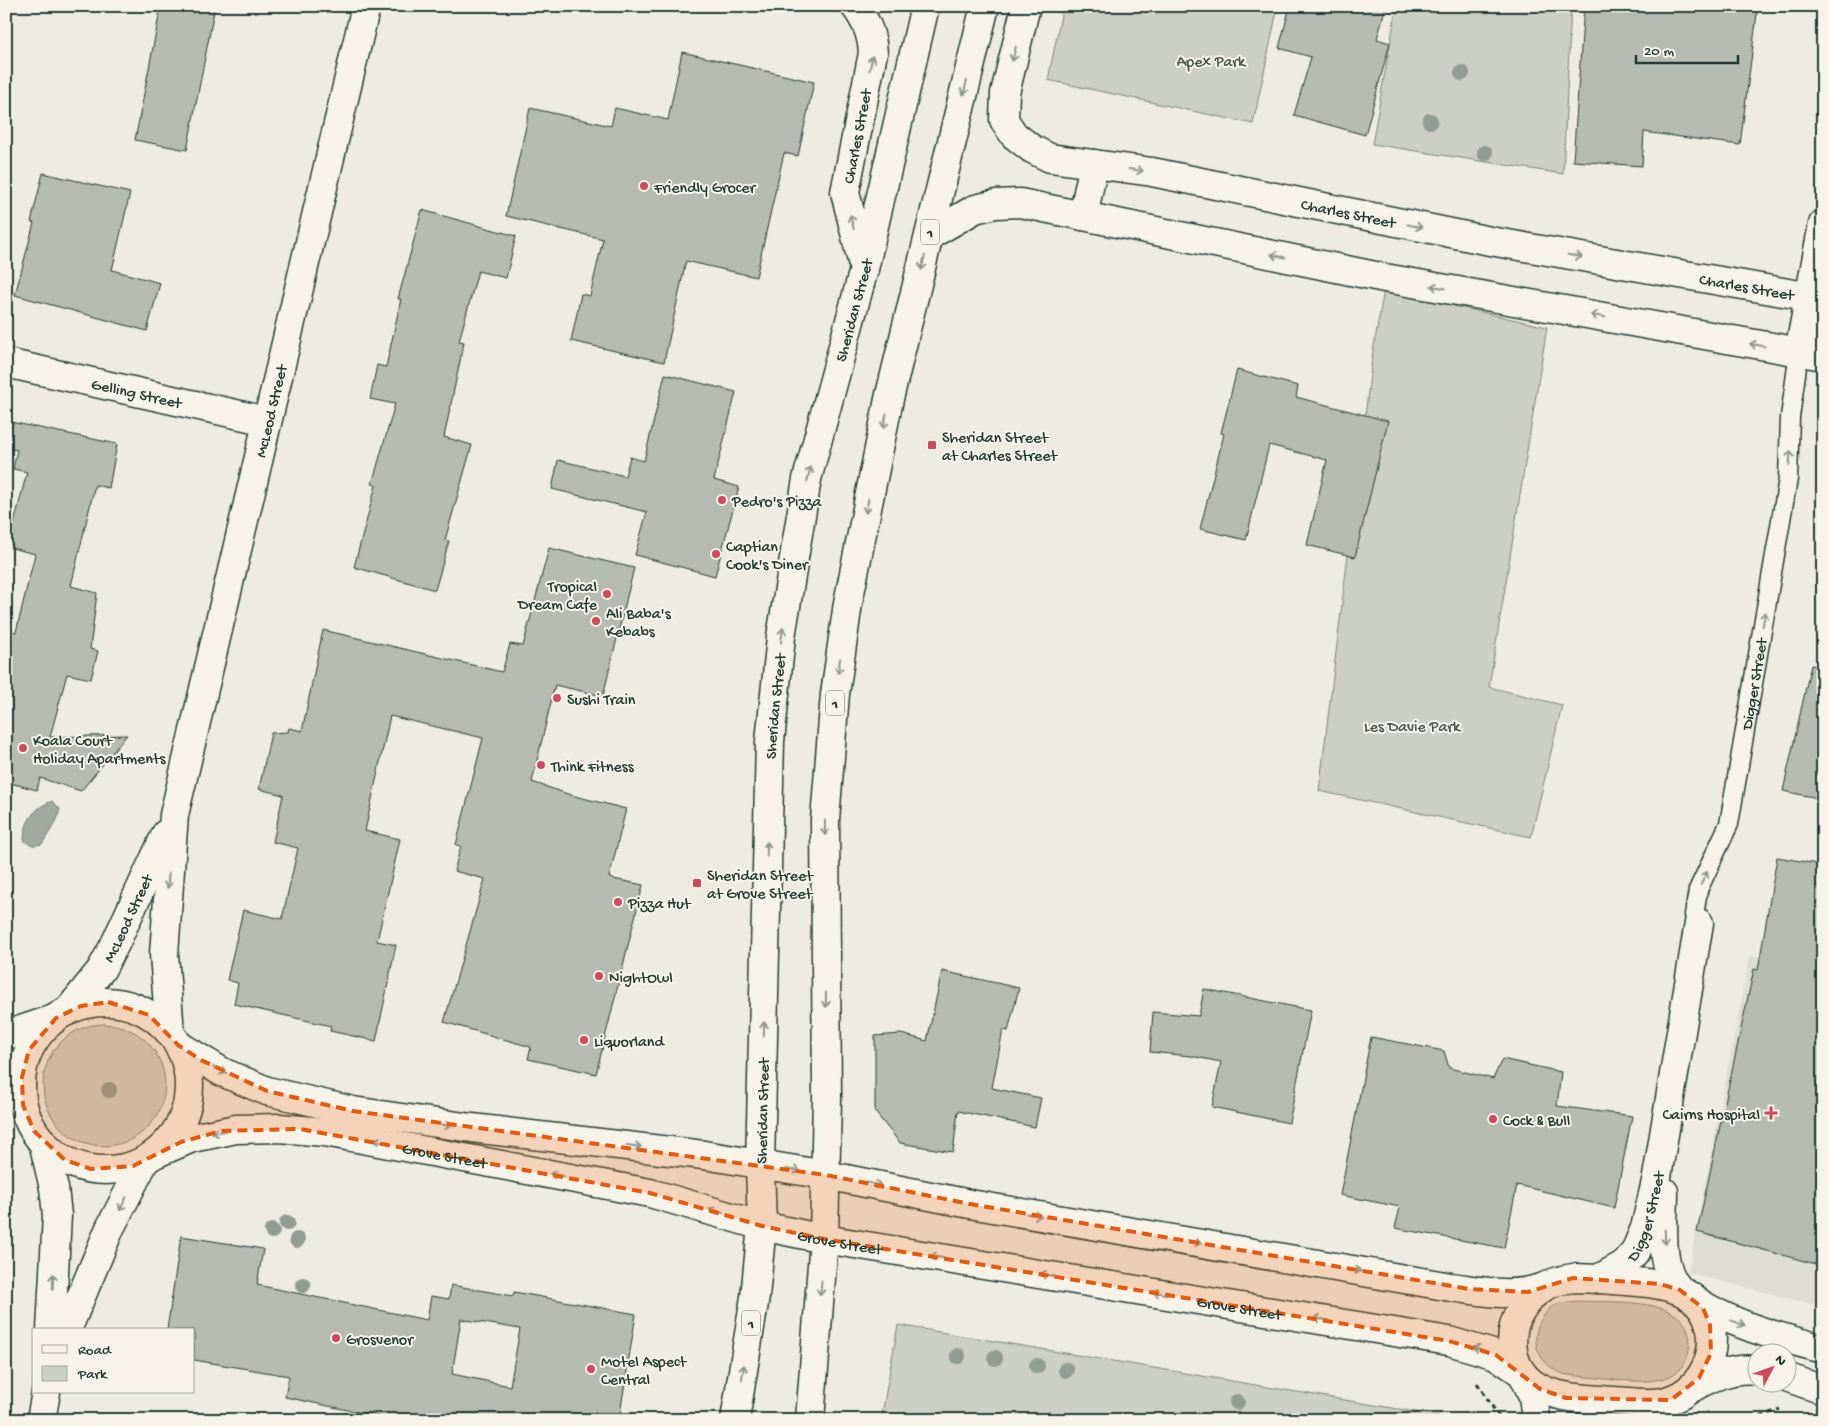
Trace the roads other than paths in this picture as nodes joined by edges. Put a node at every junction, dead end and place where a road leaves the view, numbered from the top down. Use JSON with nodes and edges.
{"nodes":[{"id":1,"x":366,"y":6,"type":"edge"},
{"id":2,"x":856,"y":6,"type":"edge"},
{"id":3,"x":925,"y":6,"type":"edge"},
{"id":4,"x":985,"y":6,"type":"edge"},
{"id":5,"x":1026,"y":6,"type":"edge"},
{"id":6,"x":1094,"y":164,"type":"junction"},
{"id":7,"x":1083,"y":216,"type":"junction"},
{"id":8,"x":1823,"y":224,"type":"edge"},
{"id":9,"x":930,"y":235,"type":"junction"},
{"id":10,"x":864,"y":269,"type":"junction"},
{"id":11,"x":1817,"y":298,"type":"edge"},
{"id":12,"x":1811,"y":354,"type":"edge"},
{"id":13,"x":6,"y":363,"type":"edge"},
{"id":14,"x":267,"y":422,"type":"junction"},
{"id":15,"x":174,"y":815,"type":"junction"},
{"id":16,"x":1699,"y":923,"type":"joint"},
{"id":17,"x":62,"y":1014,"type":"junction"},
{"id":18,"x":6,"y":1035,"type":"edge"},
{"id":19,"x":174,"y":1039,"type":"junction"},
{"id":20,"x":6,"y":1120,"type":"edge"},
{"id":21,"x":1664,"y":1136,"type":"junction"},
{"id":22,"x":38,"y":1137,"type":"junction"},
{"id":23,"x":151,"y":1157,"type":"junction"},
{"id":24,"x":760,"y":1165,"type":"junction"},
{"id":25,"x":826,"y":1175,"type":"junction"},
{"id":26,"x":762,"y":1226,"type":"junction"},
{"id":27,"x":824,"y":1239,"type":"junction"},
{"id":28,"x":1598,"y":1279,"type":"junction"},
{"id":29,"x":1541,"y":1288,"type":"junction"},
{"id":30,"x":1688,"y":1295,"type":"junction"},
{"id":31,"x":51,"y":1328,"type":"edge"},
{"id":32,"x":68,"y":1328,"type":"edge"},
{"id":33,"x":1823,"y":1349,"type":"edge"},
{"id":34,"x":1746,"y":1370,"type":"edge"},
{"id":35,"x":1523,"y":1374,"type":"junction"},
{"id":36,"x":1796,"y":1381,"type":"edge"},
{"id":37,"x":1688,"y":1390,"type":"junction"},
{"id":38,"x":1823,"y":1390,"type":"edge"},
{"id":39,"x":46,"y":1394,"type":"edge"},
{"id":40,"x":1621,"y":1401,"type":"junction"},
{"id":41,"x":41,"y":1420,"type":"edge"},
{"id":42,"x":735,"y":1420,"type":"edge"},
{"id":43,"x":810,"y":1420,"type":"edge"},
{"id":44,"x":1536,"y":1420,"type":"edge"},
{"id":45,"x":1573,"y":1420,"type":"edge"}],
"edges":[{"from":1,"to":14,"type":"main road","name":"McLeod Street"},
{"from":10,"to":2,"type":"main road","name":"Charles Street","one_way":true},
{"from":3,"to":10,"type":"main road","name":"Sheridan Street","number":"1"},
{"from":4,"to":9,"type":"main road","number":"1","one_way":true},
{"from":5,"to":6,"type":"main road","name":"Charles Street","one_way":true},
{"from":6,"to":7,"type":"main road"},
{"from":6,"to":11,"type":"main road","name":"Charles Street","one_way":true},
{"from":7,"to":9,"type":"main road"},
{"from":12,"to":7,"type":"main road","one_way":true},
{"from":8,"to":11,"type":"main road","name":"Digger Street"},
{"from":9,"to":25,"type":"main road","number":"1","one_way":true},
{"from":24,"to":10,"type":"main road","name":"Sheridan Street","number":"1","one_way":true},
{"from":11,"to":12,"type":"main road","name":"Digger Street"},
{"from":16,"to":12,"type":"lane","name":"Digger Street","one_way":true},
{"from":13,"to":14,"type":"main road","name":"Gelling Street"},
{"from":14,"to":15,"type":"main road","name":"McLeod Street"},
{"from":15,"to":17,"type":"main road","name":"McLeod Street"},
{"from":15,"to":19,"type":"main road","name":"McLeod Street","one_way":true},
{"from":16,"to":21,"type":"main road","name":"Digger Street"},
{"from":17,"to":18,"type":"main road"},
{"from":17,"to":19,"type":"main road"},
{"from":17,"to":22,"type":"main road"},
{"from":19,"to":23,"type":"main road"},
{"from":19,"to":24,"type":"main road","name":"Grove Street","one_way":true},
{"from":20,"to":22,"type":"main road"},
{"from":21,"to":28,"type":"main road","name":"Digger Street"},
{"from":21,"to":30,"type":"main road","name":"Digger Street","one_way":true},
{"from":22,"to":23,"type":"main road"},
{"from":31,"to":22,"type":"main road","one_way":true},
{"from":26,"to":23,"type":"main road","name":"Grove Street","one_way":true},
{"from":23,"to":32,"type":"main road","one_way":true},
{"from":24,"to":25,"type":"main road","name":"Grove Street","one_way":true},
{"from":24,"to":26,"type":"main road","name":"Sheridan Street","number":"1"},
{"from":25,"to":27,"type":"main road","number":"1"},
{"from":25,"to":29,"type":"main road","name":"Grove Street","one_way":true},
{"from":26,"to":27,"type":"main road","name":"Grove Street"},
{"from":42,"to":26,"type":"main road","name":"Sheridan Street","number":"1","one_way":true},
{"from":35,"to":27,"type":"main road","name":"Grove Street","one_way":true},
{"from":27,"to":43,"type":"main road","number":"1","one_way":true},
{"from":28,"to":29,"type":"main road"},
{"from":28,"to":30,"type":"main road"},
{"from":29,"to":35,"type":"main road"},
{"from":30,"to":33,"type":"main road","one_way":true},
{"from":30,"to":37,"type":"main road"},
{"from":34,"to":37,"type":"main road"},
{"from":35,"to":40,"type":"main road"},
{"from":35,"to":44,"type":"main road"},
{"from":36,"to":38,"type":"main road"},
{"from":37,"to":40,"type":"main road"},
{"from":39,"to":41,"type":"main road"},
{"from":40,"to":45,"type":"main road"}]}
